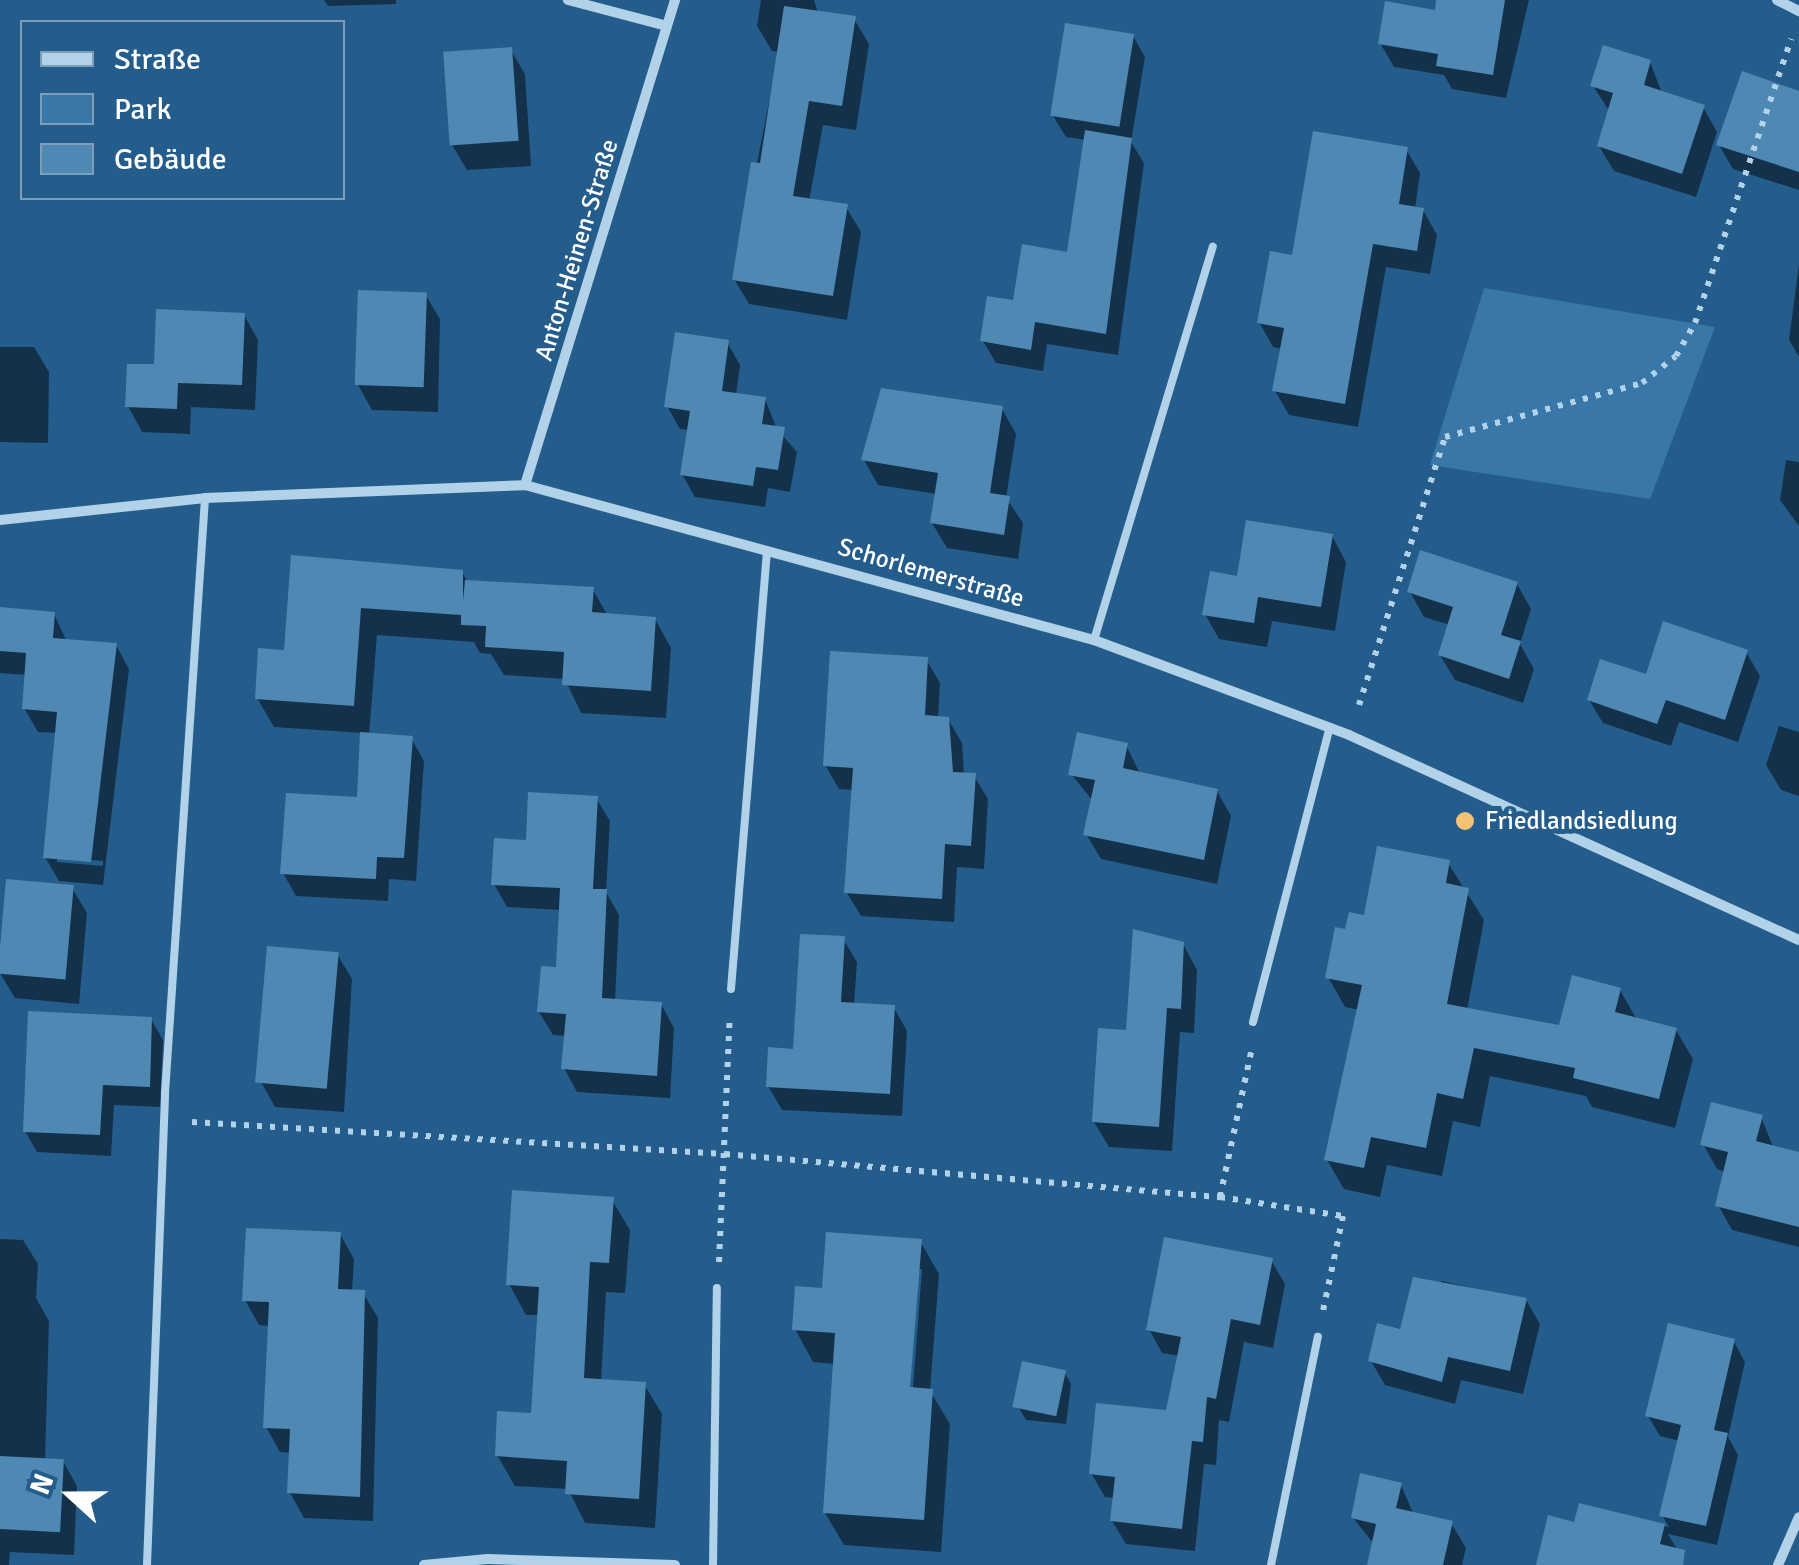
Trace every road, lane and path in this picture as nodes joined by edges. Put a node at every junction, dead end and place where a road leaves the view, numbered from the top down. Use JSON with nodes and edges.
{"nodes":[{"id":1,"x":568,"y":0,"type":"edge"},
{"id":2,"x":675,"y":0,"type":"edge"},
{"id":3,"x":1777,"y":0,"type":"edge"},
{"id":4,"x":1799,"y":11,"type":"edge"},
{"id":5,"x":666,"y":26,"type":"junction"},
{"id":6,"x":1794,"y":31,"type":"dead end"},
{"id":7,"x":1213,"y":248,"type":"dead end"},
{"id":8,"x":525,"y":485,"type":"junction"},
{"id":9,"x":206,"y":498,"type":"junction"},
{"id":10,"x":0,"y":520,"type":"edge"},
{"id":11,"x":767,"y":548,"type":"junction"},
{"id":12,"x":1094,"y":640,"type":"junction"},
{"id":13,"x":1330,"y":727,"type":"junction"},
{"id":14,"x":1349,"y":735,"type":"junction"},
{"id":15,"x":1799,"y":940,"type":"edge"},
{"id":16,"x":731,"y":989,"type":"joint"},
{"id":17,"x":1253,"y":1022,"type":"joint"},
{"id":18,"x":165,"y":1120,"type":"junction"},
{"id":19,"x":725,"y":1154,"type":"junction"},
{"id":20,"x":1220,"y":1197,"type":"junction"},
{"id":21,"x":717,"y":1288,"type":"joint"},
{"id":22,"x":1318,"y":1337,"type":"joint"},
{"id":23,"x":1799,"y":1517,"type":"edge"},
{"id":24,"x":576,"y":1564,"type":"edge"},
{"id":25,"x":147,"y":1565,"type":"edge"},
{"id":26,"x":424,"y":1565,"type":"edge"},
{"id":27,"x":676,"y":1565,"type":"edge"},
{"id":28,"x":712,"y":1565,"type":"edge"},
{"id":29,"x":1271,"y":1565,"type":"edge"},
{"id":30,"x":1778,"y":1565,"type":"edge"}],
"edges":[{"from":1,"to":5,"type":"street"},
{"from":2,"to":5,"type":"street","name":"Anton-Heinen-Straße"},
{"from":3,"to":4,"type":"street"},
{"from":5,"to":8,"type":"street","name":"Anton-Heinen-Straße"},
{"from":6,"to":14,"type":"path"},
{"from":7,"to":12,"type":"lane"},
{"from":8,"to":9,"type":"street","name":"Schorlemerstraße"},
{"from":8,"to":11,"type":"street","name":"Schorlemerstraße"},
{"from":9,"to":10,"type":"street","name":"Schorlemerstraße"},
{"from":9,"to":18,"type":"lane"},
{"from":11,"to":12,"type":"street","name":"Schorlemerstraße"},
{"from":11,"to":16,"type":"lane"},
{"from":12,"to":13,"type":"street","name":"Schorlemerstraße"},
{"from":13,"to":14,"type":"street","name":"Schorlemerstraße"},
{"from":13,"to":17,"type":"lane"},
{"from":14,"to":15,"type":"street","name":"Schorlemerstraße"},
{"from":16,"to":19,"type":"path"},
{"from":17,"to":20,"type":"path"},
{"from":18,"to":19,"type":"path"},
{"from":18,"to":25,"type":"lane"},
{"from":19,"to":20,"type":"path"},
{"from":19,"to":21,"type":"path"},
{"from":20,"to":22,"type":"path"},
{"from":21,"to":28,"type":"lane"},
{"from":22,"to":29,"type":"lane"},
{"from":23,"to":30,"type":"street"},
{"from":24,"to":26,"type":"street"},
{"from":24,"to":27,"type":"street"}]}
